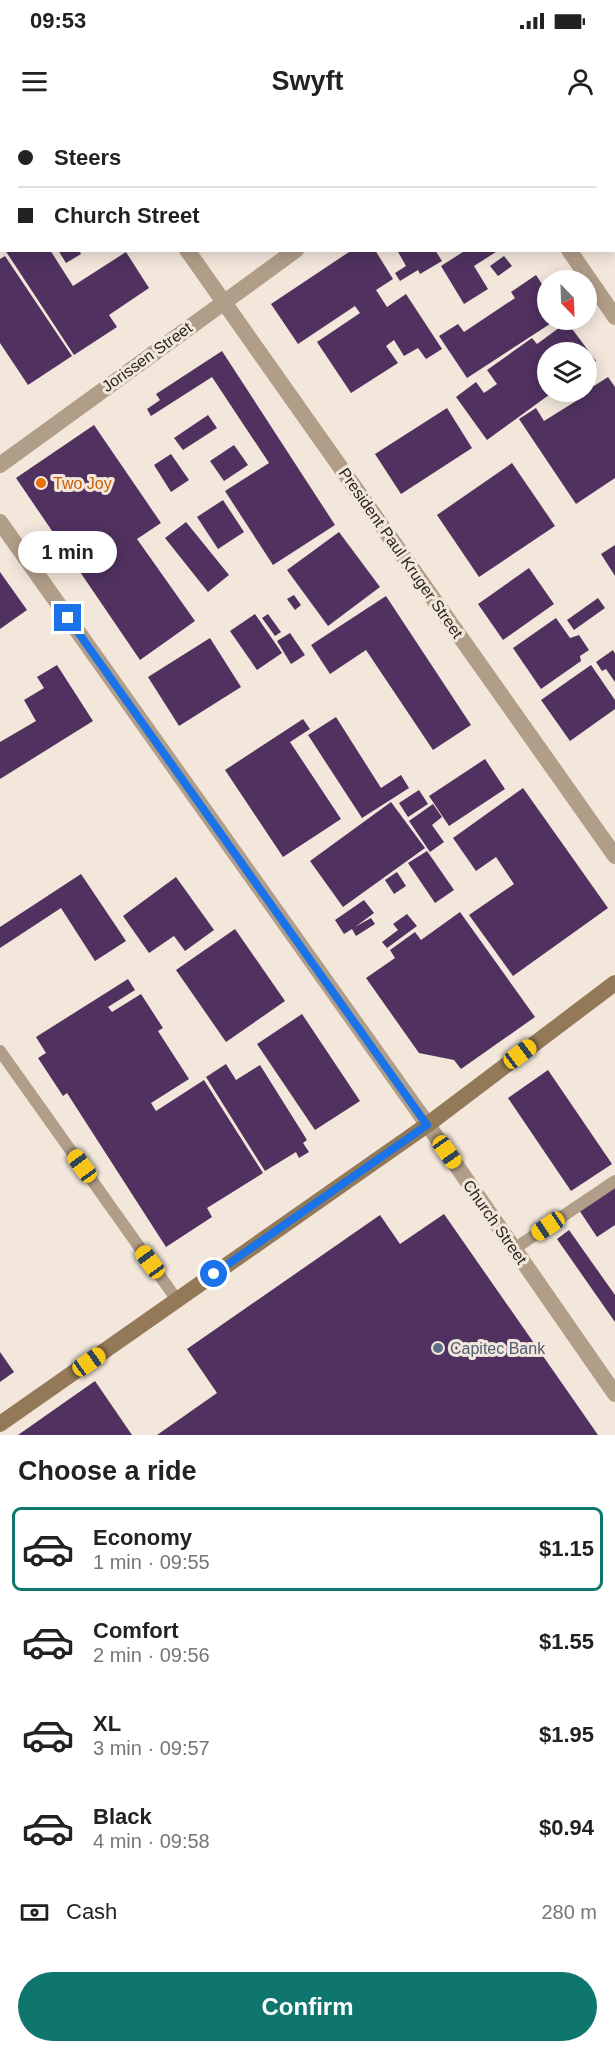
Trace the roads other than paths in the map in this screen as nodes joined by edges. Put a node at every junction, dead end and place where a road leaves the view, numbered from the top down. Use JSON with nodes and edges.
{"nodes":[{"id":1,"x":188,"y":252,"type":"edge"},
{"id":2,"x":293,"y":252,"type":"edge"},
{"id":3,"x":570,"y":252,"type":"edge"},
{"id":4,"x":222,"y":302,"type":"junction"},
{"id":5,"x":615,"y":317,"type":"edge"},
{"id":6,"x":0,"y":465,"type":"edge"},
{"id":7,"x":0,"y":522,"type":"edge"},
{"id":8,"x":615,"y":856,"type":"edge"},
{"id":9,"x":615,"y":983,"type":"edge"},
{"id":10,"x":0,"y":1051,"type":"edge"},
{"id":11,"x":427,"y":1125,"type":"junction"},
{"id":12,"x":615,"y":1181,"type":"edge"},
{"id":13,"x":514,"y":1249,"type":"junction"},
{"id":14,"x":177,"y":1300,"type":"junction"},
{"id":15,"x":615,"y":1394,"type":"edge"},
{"id":16,"x":0,"y":1424,"type":"edge"}],
"edges":[{"from":1,"to":4,"type":"street","name":"President Paul Kruger Street"},
{"from":2,"to":4,"type":"street","name":"Jorissen Street"},
{"from":3,"to":5,"type":"street"},
{"from":4,"to":6,"type":"street","name":"Jorissen Street"},
{"from":4,"to":8,"type":"street","name":"President Paul Kruger Street"},
{"from":7,"to":11,"type":"street","name":"Church Street"},
{"from":9,"to":11,"type":"main road"},
{"from":10,"to":14,"type":"lane"},
{"from":11,"to":13,"type":"street","name":"Church Street"},
{"from":11,"to":14,"type":"main road"},
{"from":12,"to":13,"type":"lane"},
{"from":13,"to":15,"type":"street","name":"Church Street"},
{"from":14,"to":16,"type":"main road"}]}
